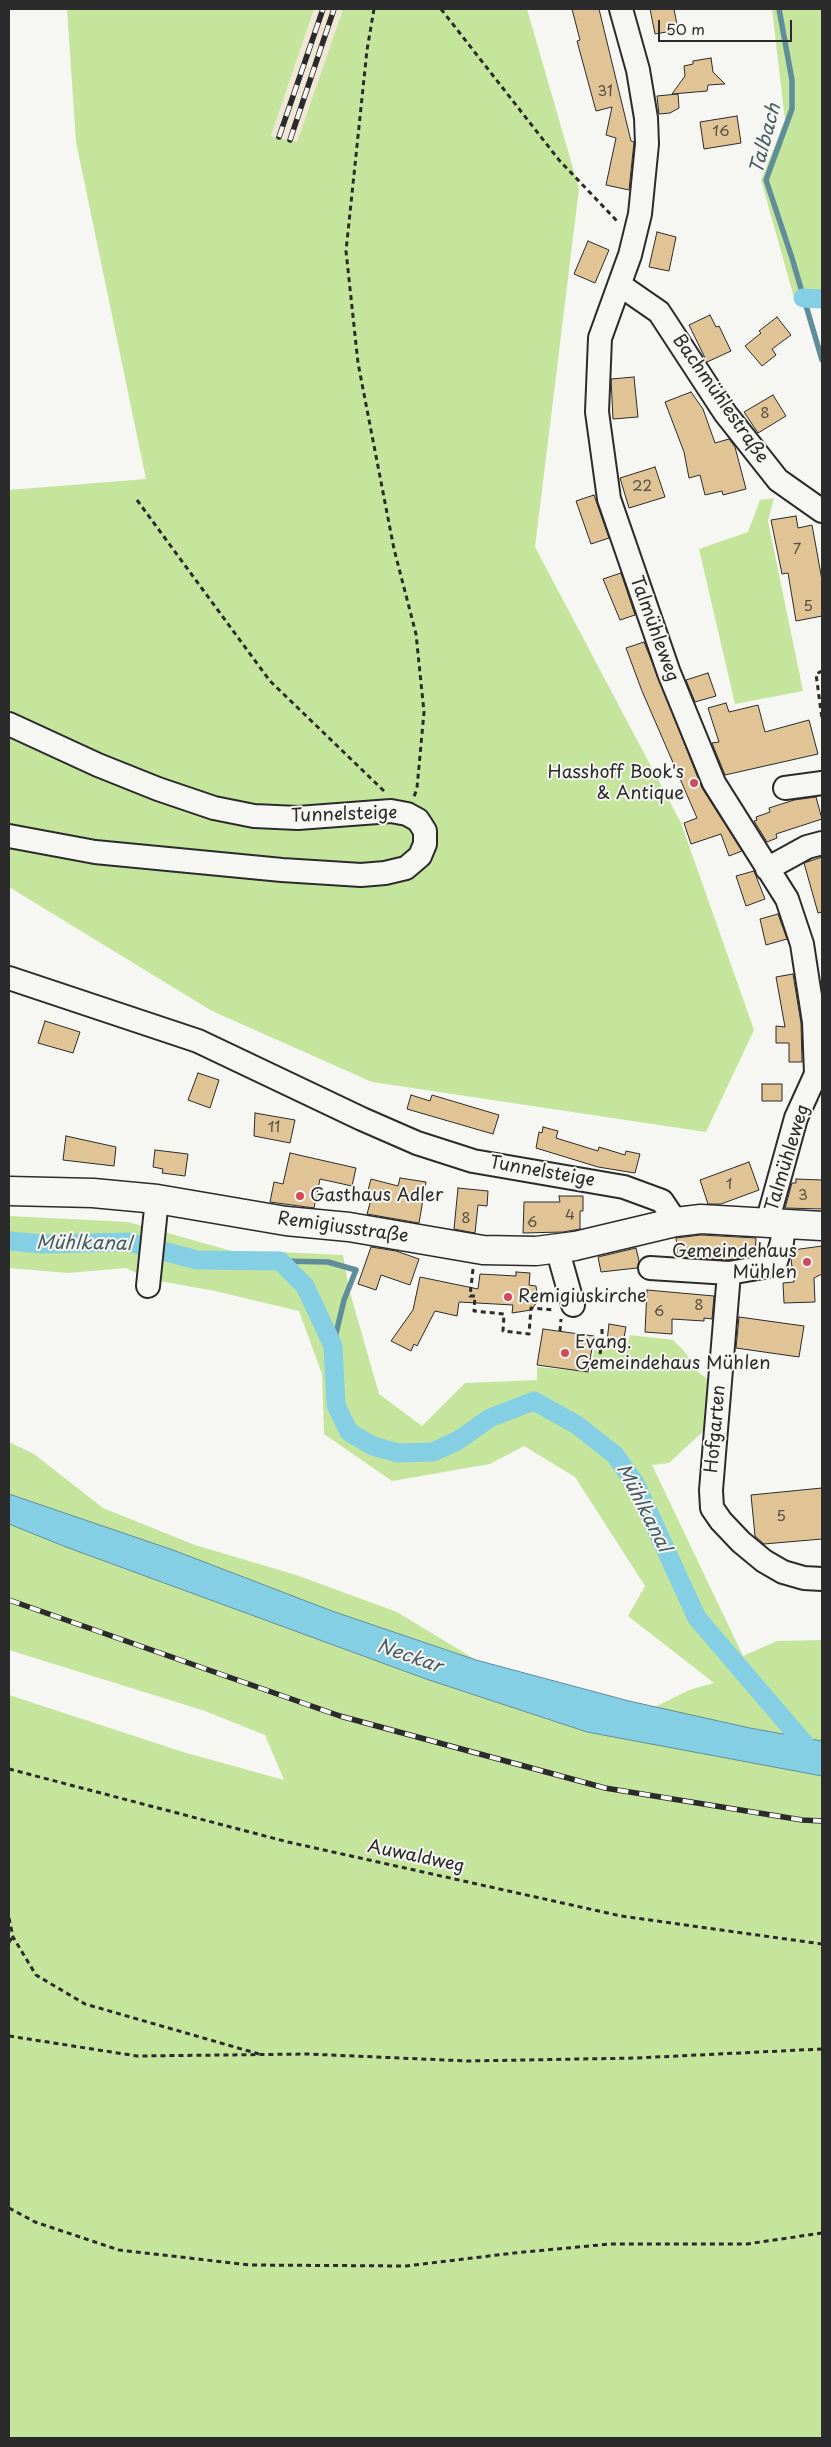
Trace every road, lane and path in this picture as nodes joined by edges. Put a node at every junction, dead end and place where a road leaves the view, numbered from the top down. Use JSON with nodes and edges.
{"nodes":[{"id":1,"x":374,"y":9,"type":"edge"},
{"id":2,"x":440,"y":9,"type":"edge"},
{"id":3,"x":621,"y":9,"type":"edge"},
{"id":4,"x":634,"y":240,"type":"junction"},
{"id":5,"x":620,"y":285,"type":"junction"},
{"id":6,"x":138,"y":500,"type":"dead end"},
{"id":7,"x":822,"y":511,"type":"edge"},
{"id":8,"x":822,"y":671,"type":"edge"},
{"id":9,"x":822,"y":719,"type":"edge"},
{"id":10,"x":9,"y":724,"type":"edge"},
{"id":11,"x":822,"y":782,"type":"edge"},
{"id":12,"x":785,"y":788,"type":"dead end"},
{"id":13,"x":407,"y":814,"type":"junction"},
{"id":14,"x":9,"y":836,"type":"edge"},
{"id":15,"x":822,"y":843,"type":"edge"},
{"id":16,"x":767,"y":869,"type":"junction"},
{"id":17,"x":9,"y":978,"type":"edge"},
{"id":18,"x":9,"y":1191,"type":"edge"},
{"id":19,"x":157,"y":1199,"type":"junction"},
{"id":20,"x":676,"y":1222,"type":"junction"},
{"id":21,"x":776,"y":1223,"type":"junction"},
{"id":22,"x":822,"y":1226,"type":"edge"},
{"id":23,"x":557,"y":1248,"type":"junction"},
{"id":24,"x":476,"y":1249,"type":"junction"},
{"id":25,"x":650,"y":1268,"type":"dead end"},
{"id":26,"x":729,"y":1273,"type":"junction"},
{"id":27,"x":148,"y":1286,"type":"dead end"},
{"id":28,"x":573,"y":1305,"type":"dead end"},
{"id":29,"x":602,"y":1329,"type":"dead end"},
{"id":30,"x":560,"y":1332,"type":"dead end"},
{"id":31,"x":593,"y":1342,"type":"dead end"},
{"id":32,"x":602,"y":1343,"type":"junction"},
{"id":33,"x":600,"y":1354,"type":"dead end"},
{"id":34,"x":822,"y":1579,"type":"edge"},
{"id":35,"x":9,"y":1769,"type":"edge"},
{"id":36,"x":9,"y":1918,"type":"edge"},
{"id":37,"x":13,"y":1937,"type":"junction"},
{"id":38,"x":9,"y":1942,"type":"edge"},
{"id":39,"x":822,"y":1944,"type":"edge"},
{"id":40,"x":9,"y":2036,"type":"edge"},
{"id":41,"x":822,"y":2049,"type":"edge"},
{"id":42,"x":262,"y":2054,"type":"junction"},
{"id":43,"x":9,"y":2208,"type":"edge"},
{"id":44,"x":822,"y":2232,"type":"edge"}],
"edges":[{"from":1,"to":13,"type":"path"},
{"from":2,"to":4,"type":"path"},
{"from":3,"to":4,"type":"street","name":"Talmühleweg"},
{"from":4,"to":5,"type":"street","name":"Talmühleweg"},
{"from":5,"to":7,"type":"street","name":"Bachmühlestraße"},
{"from":5,"to":16,"type":"street","name":"Talmühleweg"},
{"from":6,"to":13,"type":"path"},
{"from":8,"to":9,"type":"path"},
{"from":10,"to":13,"type":"street","name":"Tunnelsteige"},
{"from":11,"to":12,"type":"street"},
{"from":13,"to":14,"type":"street","name":"Tunnelsteige"},
{"from":15,"to":16,"type":"street"},
{"from":16,"to":21,"type":"street","name":"Talmühleweg"},
{"from":17,"to":20,"type":"street","name":"Tunnelsteige"},
{"from":18,"to":19,"type":"main road","name":"Remigiusstraße"},
{"from":19,"to":24,"type":"main road","name":"Remigiusstraße"},
{"from":19,"to":27,"type":"street"},
{"from":20,"to":21,"type":"main road","name":"Remigiusstraße"},
{"from":20,"to":23,"type":"main road","name":"Remigiusstraße"},
{"from":21,"to":22,"type":"main road","name":"Remigiusstraße"},
{"from":21,"to":26,"type":"street"},
{"from":23,"to":24,"type":"main road","name":"Remigiusstraße"},
{"from":23,"to":28,"type":"street"},
{"from":24,"to":30,"type":"path"},
{"from":25,"to":26,"type":"street"},
{"from":26,"to":34,"type":"street","name":"Hofgarten"},
{"from":29,"to":32,"type":"path"},
{"from":31,"to":32,"type":"path"},
{"from":32,"to":33,"type":"path"},
{"from":35,"to":39,"type":"path","name":"Auwaldweg"},
{"from":36,"to":37,"type":"path"},
{"from":37,"to":38,"type":"path"},
{"from":37,"to":42,"type":"path"},
{"from":40,"to":42,"type":"path"},
{"from":41,"to":42,"type":"path"},
{"from":43,"to":44,"type":"path"}]}
